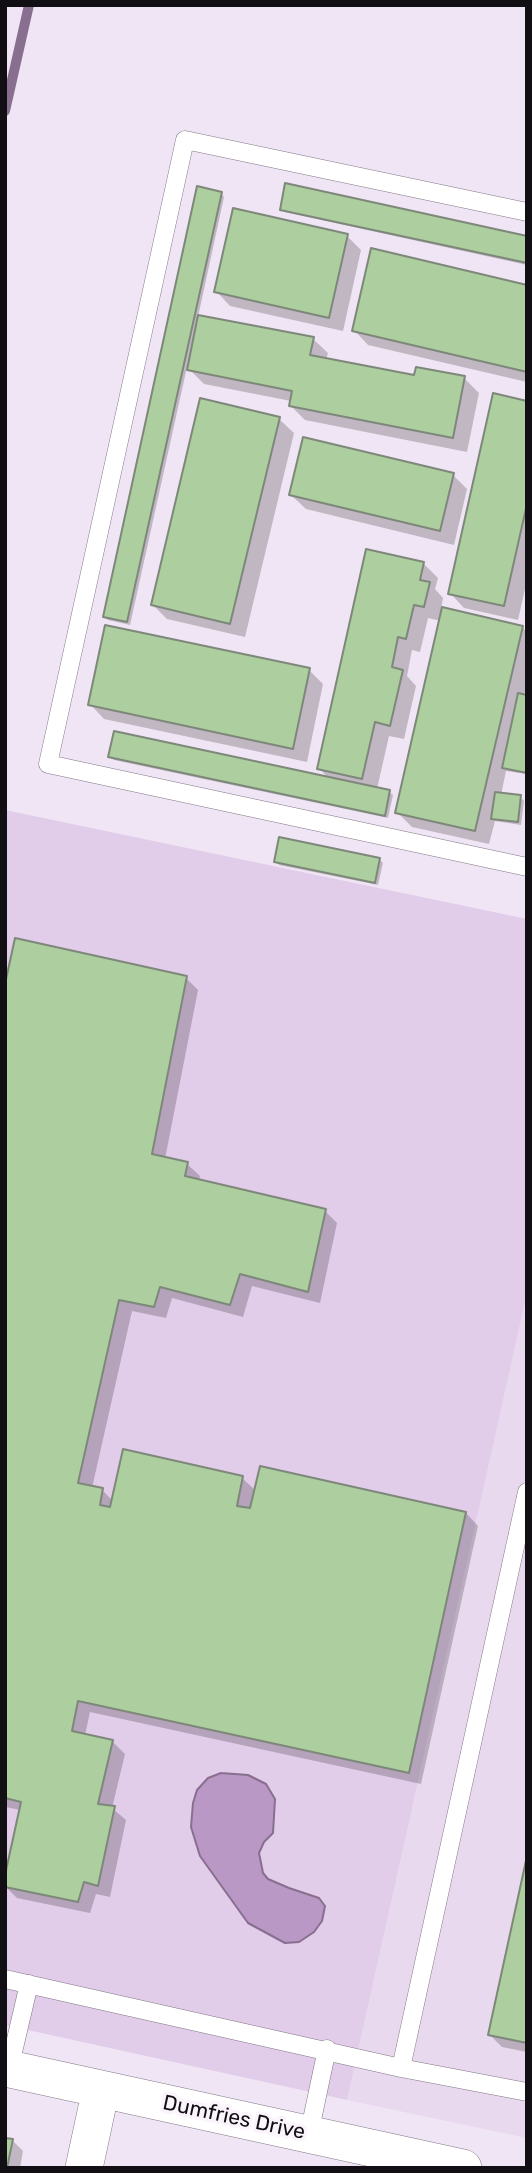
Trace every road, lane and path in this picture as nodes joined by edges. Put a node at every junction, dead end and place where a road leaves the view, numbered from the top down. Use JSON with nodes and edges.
{"nodes":[{"id":1,"x":527,"y":212,"type":"edge"},
{"id":2,"x":527,"y":867,"type":"edge"},
{"id":3,"x":527,"y":1492,"type":"edge"},
{"id":4,"x":5,"y":1979,"type":"edge"},
{"id":5,"x":29,"y":1984,"type":"junction"},
{"id":6,"x":327,"y":2049,"type":"junction"},
{"id":7,"x":401,"y":2068,"type":"junction"},
{"id":8,"x":7,"y":2069,"type":"edge"},
{"id":9,"x":101,"y":2089,"type":"junction"},
{"id":10,"x":527,"y":2092,"type":"edge"},
{"id":11,"x":309,"y":2134,"type":"junction"},
{"id":12,"x":84,"y":2168,"type":"edge"},
{"id":13,"x":463,"y":2168,"type":"edge"}],
"edges":[{"from":1,"to":2,"type":"lane"},
{"from":3,"to":7,"type":"lane"},
{"from":4,"to":5,"type":"lane"},
{"from":5,"to":6,"type":"lane"},
{"from":5,"to":8,"type":"lane"},
{"from":6,"to":7,"type":"lane"},
{"from":6,"to":11,"type":"lane"},
{"from":7,"to":10,"type":"lane"},
{"from":8,"to":9,"type":"street","name":"Dumfries Drive"},
{"from":9,"to":11,"type":"street","name":"Dumfries Drive"},
{"from":9,"to":12,"type":"street"},
{"from":11,"to":13,"type":"street","name":"Dumfries Drive"}]}
